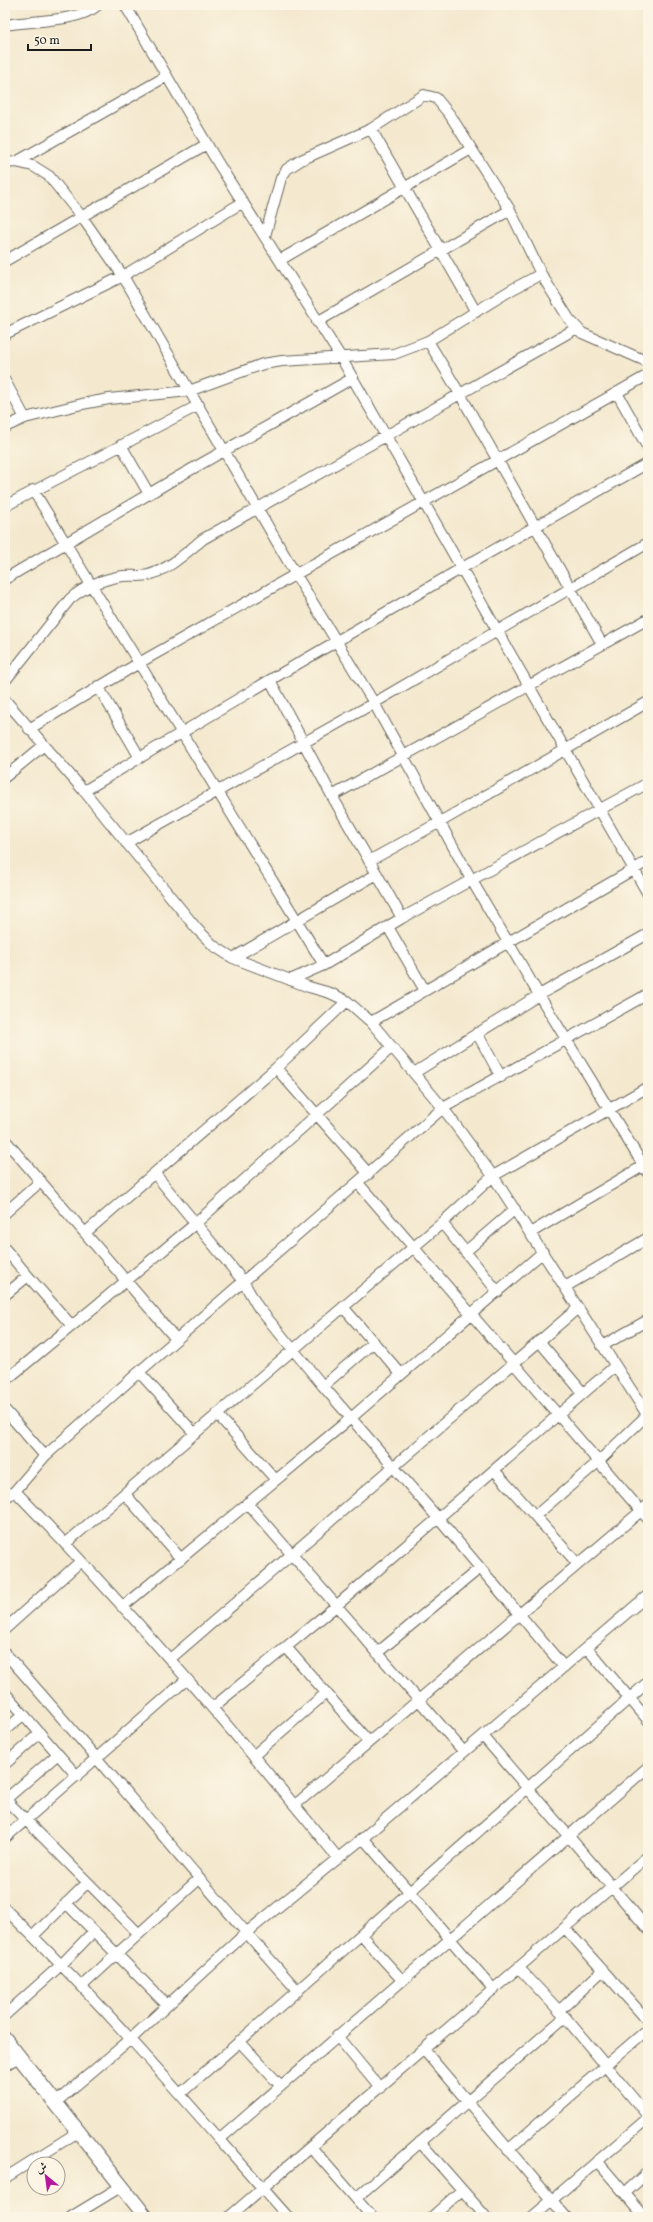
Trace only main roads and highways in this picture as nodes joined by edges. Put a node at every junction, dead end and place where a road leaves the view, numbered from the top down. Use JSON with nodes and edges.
{"nodes":[{"id":1,"x":5,"y":2039,"type":"edge"},
{"id":2,"x":146,"y":2217,"type":"edge"}],
"edges":[{"from":1,"to":2,"type":"main road"}]}
